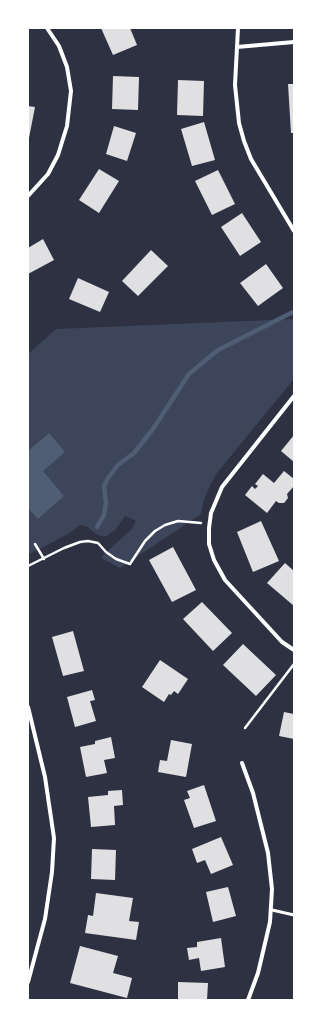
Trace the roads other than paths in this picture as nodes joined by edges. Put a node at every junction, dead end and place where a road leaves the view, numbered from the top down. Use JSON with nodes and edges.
{"nodes":[{"id":1,"x":46,"y":28,"type":"edge"},
{"id":2,"x":238,"y":28,"type":"edge"},
{"id":3,"x":294,"y":42,"type":"edge"},
{"id":4,"x":237,"y":47,"type":"junction"},
{"id":5,"x":28,"y":196,"type":"edge"},
{"id":6,"x":294,"y":231,"type":"edge"},
{"id":7,"x":294,"y":396,"type":"edge"},
{"id":8,"x":294,"y":650,"type":"edge"},
{"id":9,"x":28,"y":707,"type":"edge"},
{"id":10,"x":242,"y":763,"type":"dead end"},
{"id":11,"x":272,"y":910,"type":"junction"},
{"id":12,"x":294,"y":915,"type":"edge"},
{"id":13,"x":28,"y":982,"type":"edge"},
{"id":14,"x":248,"y":1000,"type":"edge"}],
"edges":[{"from":1,"to":5,"type":"street"},
{"from":2,"to":4,"type":"street"},
{"from":3,"to":4,"type":"street"},
{"from":4,"to":6,"type":"street"},
{"from":7,"to":8,"type":"street"},
{"from":9,"to":13,"type":"street"},
{"from":10,"to":11,"type":"street"},
{"from":11,"to":12,"type":"lane"},
{"from":11,"to":14,"type":"street"}]}
